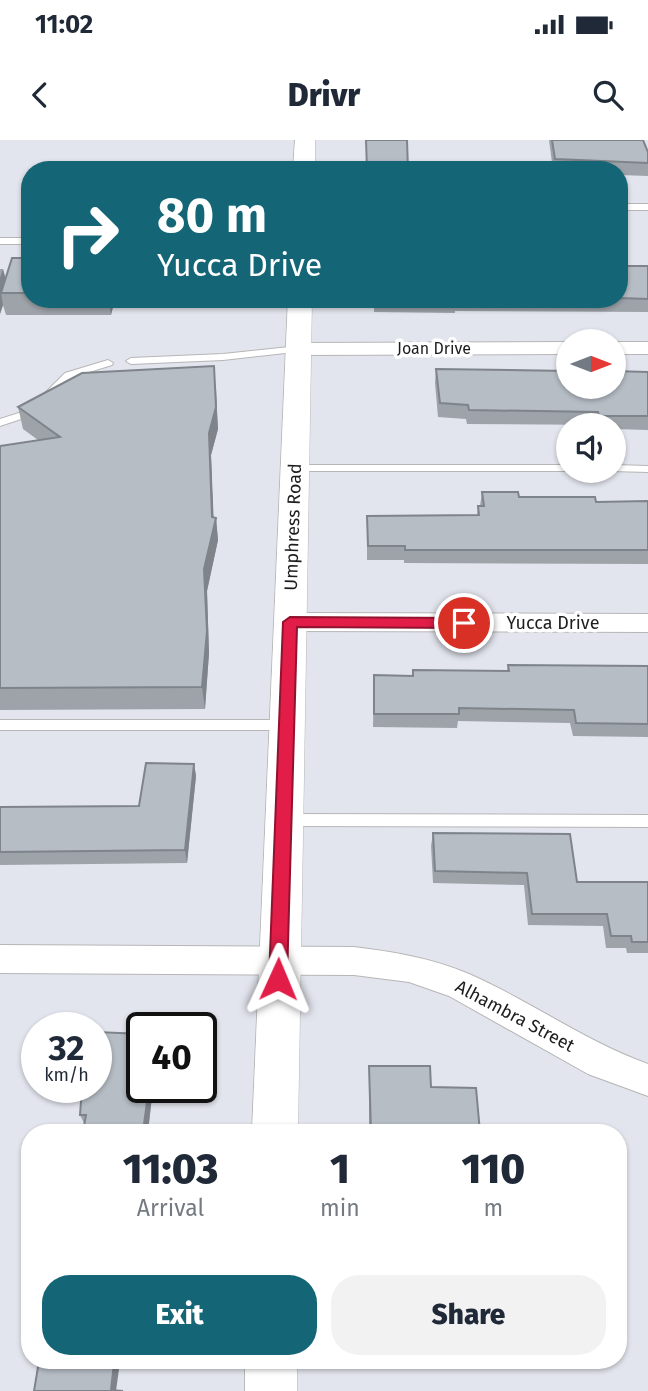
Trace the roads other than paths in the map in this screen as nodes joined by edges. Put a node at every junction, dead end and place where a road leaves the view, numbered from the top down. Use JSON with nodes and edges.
{"nodes":[{"id":1,"x":305,"y":140,"type":"edge"},
{"id":2,"x":304,"y":161,"type":"edge"},
{"id":3,"x":628,"y":208,"type":"edge"},
{"id":4,"x":648,"y":208,"type":"edge"},
{"id":5,"x":0,"y":241,"type":"edge"},
{"id":6,"x":21,"y":242,"type":"edge"},
{"id":7,"x":300,"y":308,"type":"edge"},
{"id":8,"x":556,"y":348,"type":"edge"},
{"id":9,"x":626,"y":348,"type":"edge"},
{"id":10,"x":648,"y":348,"type":"edge"},
{"id":11,"x":299,"y":349,"type":"junction"},
{"id":12,"x":131,"y":361,"type":"dead end"},
{"id":13,"x":108,"y":363,"type":"dead end"},
{"id":14,"x":0,"y":423,"type":"edge"},
{"id":15,"x":296,"y":468,"type":"junction"},
{"id":16,"x":556,"y":468,"type":"edge"},
{"id":17,"x":626,"y":468,"type":"edge"},
{"id":18,"x":648,"y":468,"type":"edge"},
{"id":19,"x":290,"y":622,"type":"junction"},
{"id":20,"x":648,"y":623,"type":"edge"},
{"id":21,"x":0,"y":725,"type":"edge"},
{"id":22,"x":286,"y":725,"type":"junction"},
{"id":23,"x":283,"y":820,"type":"junction"},
{"id":24,"x":648,"y":821,"type":"edge"},
{"id":25,"x":0,"y":959,"type":"edge"},
{"id":26,"x":278,"y":961,"type":"junction"},
{"id":27,"x":648,"y":1080,"type":"edge"},
{"id":28,"x":275,"y":1124,"type":"edge"},
{"id":29,"x":271,"y":1369,"type":"edge"},
{"id":30,"x":271,"y":1391,"type":"edge"}],
"edges":[{"from":1,"to":2,"type":"street"},
{"from":3,"to":4,"type":"lane"},
{"from":5,"to":6,"type":"lane"},
{"from":7,"to":11,"type":"street","name":"Umphress Road"},
{"from":8,"to":11,"type":"street","name":"Joan Drive"},
{"from":9,"to":10,"type":"street"},
{"from":11,"to":12,"type":"lane"},
{"from":11,"to":15,"type":"street","name":"Umphress Road"},
{"from":13,"to":14,"type":"lane"},
{"from":15,"to":16,"type":"lane"},
{"from":15,"to":19,"type":"street","name":"Umphress Road"},
{"from":17,"to":18,"type":"lane"},
{"from":19,"to":20,"type":"street","name":"Yucca Drive"},
{"from":19,"to":22,"type":"street","name":"Umphress Road"},
{"from":21,"to":22,"type":"lane"},
{"from":22,"to":23,"type":"street","name":"Umphress Road"},
{"from":23,"to":24,"type":"lane"},
{"from":23,"to":26,"type":"street","name":"Umphress Road"},
{"from":25,"to":26,"type":"street","name":"Alhambra Street"},
{"from":26,"to":27,"type":"street","name":"Alhambra Street"},
{"from":26,"to":28,"type":"street","name":"Umphress Road"},
{"from":29,"to":30,"type":"street"}]}
